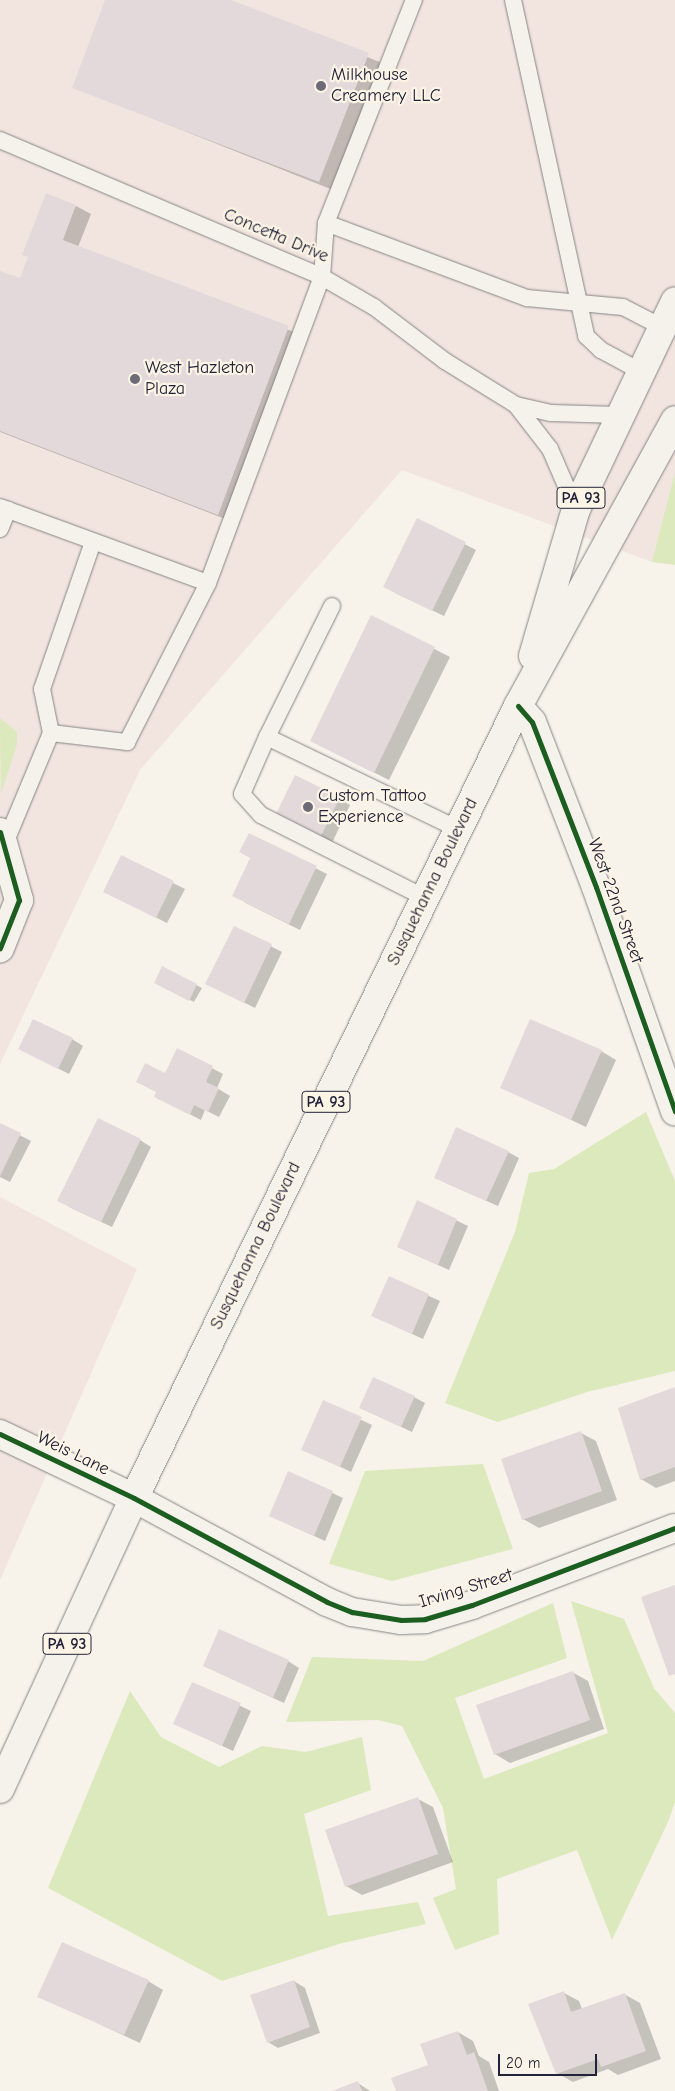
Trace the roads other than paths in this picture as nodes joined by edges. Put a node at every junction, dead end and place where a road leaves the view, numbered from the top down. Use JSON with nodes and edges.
{"nodes":[{"id":1,"x":414,"y":0,"type":"edge"},
{"id":2,"x":514,"y":0,"type":"edge"},
{"id":3,"x":0,"y":140,"type":"edge"},
{"id":4,"x":326,"y":223,"type":"junction"},
{"id":5,"x":322,"y":277,"type":"junction"},
{"id":6,"x":675,"y":301,"type":"edge"},
{"id":7,"x":582,"y":302,"type":"junction"},
{"id":8,"x":662,"y":327,"type":"junction"},
{"id":9,"x":640,"y":371,"type":"junction"},
{"id":10,"x":516,"y":405,"type":"junction"},
{"id":11,"x":618,"y":415,"type":"junction"},
{"id":12,"x":675,"y":420,"type":"edge"},
{"id":13,"x":4,"y":508,"type":"edge"},
{"id":14,"x":576,"y":509,"type":"junction"},
{"id":15,"x":0,"y":529,"type":"edge"},
{"id":16,"x":93,"y":542,"type":"junction"},
{"id":17,"x":208,"y":583,"type":"junction"},
{"id":18,"x":332,"y":606,"type":"dead end"},
{"id":19,"x":518,"y":706,"type":"junction"},
{"id":20,"x":51,"y":733,"type":"junction"},
{"id":21,"x":267,"y":737,"type":"junction"},
{"id":22,"x":458,"y":829,"type":"junction"},
{"id":23,"x":3,"y":836,"type":"edge"},
{"id":24,"x":10,"y":896,"type":"edge"},
{"id":25,"x":425,"y":898,"type":"junction"},
{"id":26,"x":0,"y":948,"type":"edge"},
{"id":27,"x":675,"y":1111,"type":"edge"},
{"id":28,"x":0,"y":1434,"type":"edge"},
{"id":29,"x":134,"y":1498,"type":"junction"},
{"id":30,"x":675,"y":1528,"type":"edge"},
{"id":31,"x":0,"y":1789,"type":"edge"}],
"edges":[{"from":1,"to":4,"type":"lane"},
{"from":2,"to":7,"type":"lane"},
{"from":3,"to":5,"type":"lane","name":"Concetta Drive"},
{"from":4,"to":5,"type":"lane"},
{"from":4,"to":7,"type":"lane"},
{"from":5,"to":10,"type":"lane","name":"Concetta Drive"},
{"from":5,"to":17,"type":"lane"},
{"from":6,"to":8,"type":"main road","name":"Susquehanna Boulevard","number":"PA 93"},
{"from":7,"to":8,"type":"lane"},
{"from":7,"to":9,"type":"lane"},
{"from":8,"to":9,"type":"main road","name":"Susquehanna Boulevard","number":"PA 93"},
{"from":9,"to":11,"type":"main road","name":"Susquehanna Boulevard","number":"PA 93"},
{"from":10,"to":11,"type":"lane","name":"Concetta Drive"},
{"from":10,"to":14,"type":"lane","name":"Concetta Drive"},
{"from":11,"to":14,"type":"main road","name":"Susquehanna Boulevard","number":"PA 93"},
{"from":12,"to":19,"type":"main road","name":"Susquehanna Boulevard","number":"PA 93"},
{"from":13,"to":15,"type":"lane"},
{"from":13,"to":16,"type":"lane"},
{"from":14,"to":19,"type":"main road","name":"Susquehanna Boulevard","number":"PA 93"},
{"from":16,"to":17,"type":"lane"},
{"from":16,"to":20,"type":"lane"},
{"from":17,"to":20,"type":"lane"},
{"from":18,"to":21,"type":"lane"},
{"from":19,"to":22,"type":"main road","name":"Susquehanna Boulevard","number":"PA 93"},
{"from":19,"to":27,"type":"main road","name":"West 22nd Street"},
{"from":20,"to":23,"type":"lane"},
{"from":21,"to":22,"type":"lane"},
{"from":21,"to":25,"type":"lane"},
{"from":22,"to":25,"type":"main road","name":"Susquehanna Boulevard","number":"PA 93"},
{"from":23,"to":24,"type":"main road"},
{"from":24,"to":26,"type":"main road"},
{"from":25,"to":29,"type":"main road","name":"Susquehanna Boulevard","number":"PA 93"},
{"from":28,"to":29,"type":"main road","name":"Weis Lane"},
{"from":29,"to":30,"type":"main road","name":"Irving Street"},
{"from":29,"to":31,"type":"main road","name":"Susquehanna Boulevard","number":"PA 93"}]}
